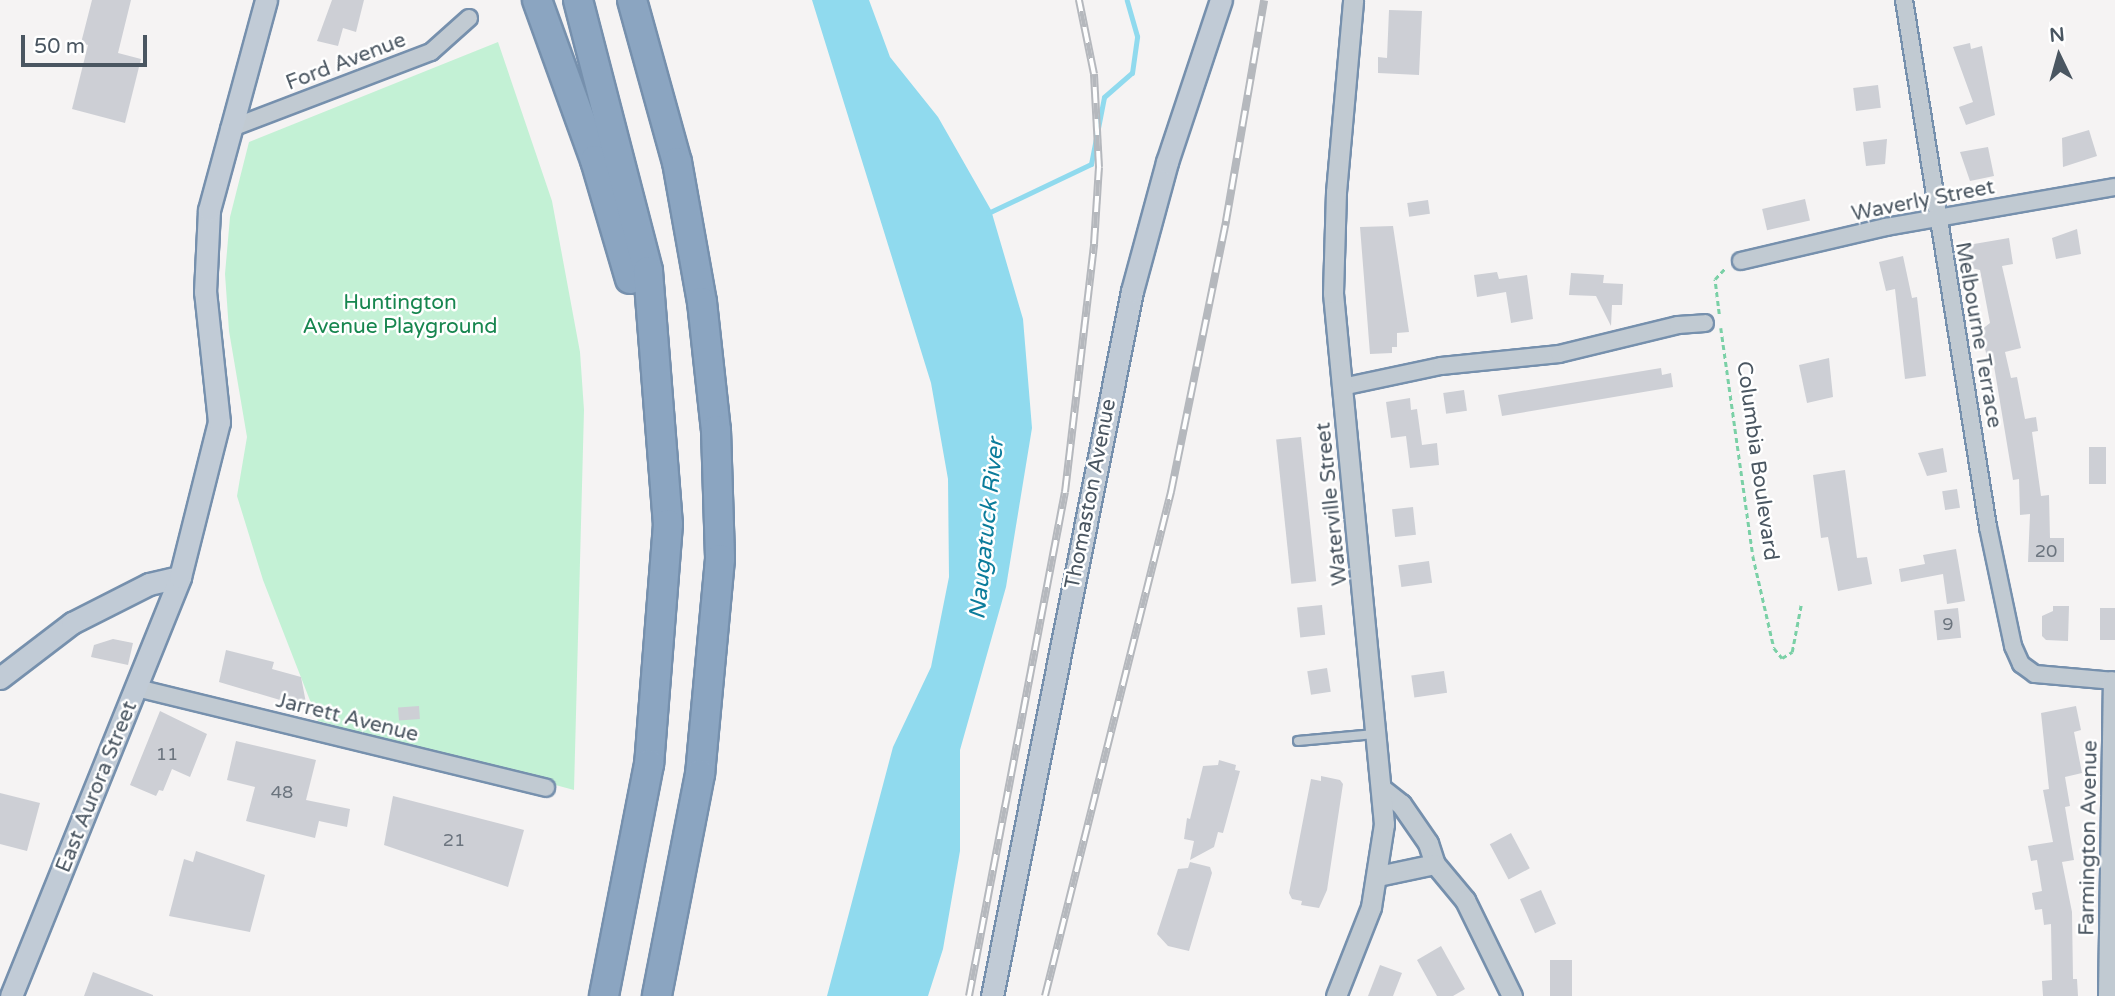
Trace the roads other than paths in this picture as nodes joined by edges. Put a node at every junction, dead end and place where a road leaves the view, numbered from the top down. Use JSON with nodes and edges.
{"nodes":[{"id":1,"x":265,"y":0,"type":"edge"},
{"id":2,"x":537,"y":0,"type":"edge"},
{"id":3,"x":578,"y":0,"type":"edge"},
{"id":4,"x":632,"y":0,"type":"edge"},
{"id":5,"x":1221,"y":0,"type":"edge"},
{"id":6,"x":1353,"y":0,"type":"edge"},
{"id":7,"x":1904,"y":0,"type":"edge"},
{"id":8,"x":469,"y":18,"type":"dead end"},
{"id":9,"x":229,"y":129,"type":"junction"},
{"id":10,"x":2115,"y":187,"type":"edge"},
{"id":11,"x":1937,"y":217,"type":"junction"},
{"id":12,"x":1741,"y":261,"type":"road end"},
{"id":13,"x":1704,"y":323,"type":"dead end"},
{"id":14,"x":1342,"y":387,"type":"junction"},
{"id":15,"x":180,"y":577,"type":"junction"},
{"id":16,"x":0,"y":678,"type":"edge"},
{"id":17,"x":2113,"y":680,"type":"edge"},
{"id":18,"x":657,"y":682,"type":"junction"},
{"id":19,"x":137,"y":688,"type":"junction"},
{"id":20,"x":1378,"y":734,"type":"junction"},
{"id":21,"x":1298,"y":741,"type":"dead end"},
{"id":22,"x":546,"y":788,"type":"dead end"},
{"id":23,"x":1383,"y":790,"type":"junction"},
{"id":24,"x":1435,"y":864,"type":"junction"},
{"id":25,"x":1378,"y":876,"type":"junction"},
{"id":26,"x":11,"y":996,"type":"edge"},
{"id":27,"x":604,"y":996,"type":"edge"},
{"id":28,"x":657,"y":996,"type":"edge"},
{"id":29,"x":992,"y":996,"type":"edge"},
{"id":30,"x":1336,"y":996,"type":"edge"},
{"id":31,"x":1511,"y":996,"type":"edge"},
{"id":32,"x":2108,"y":996,"type":"edge"}],
"edges":[{"from":1,"to":9,"type":"main road","name":"East Aurora Street"},
{"from":2,"to":18,"type":"highway"},
{"from":3,"to":18,"type":"highway"},
{"from":4,"to":28,"type":"highway"},
{"from":5,"to":29,"type":"main road","name":"Thomaston Avenue"},
{"from":6,"to":14,"type":"street","name":"Waterville Street"},
{"from":7,"to":11,"type":"street","name":"Melbourne Terrace"},
{"from":8,"to":9,"type":"street","name":"Ford Avenue"},
{"from":9,"to":15,"type":"main road","name":"East Aurora Street"},
{"from":10,"to":11,"type":"street","name":"Waverly Street"},
{"from":11,"to":12,"type":"street","name":"Waverly Street"},
{"from":11,"to":17,"type":"street","name":"Melbourne Terrace"},
{"from":13,"to":14,"type":"street"},
{"from":14,"to":20,"type":"street","name":"Waterville Street"},
{"from":15,"to":16,"type":"main road"},
{"from":15,"to":19,"type":"main road","name":"East Aurora Street"},
{"from":17,"to":32,"type":"street","name":"Farmington Avenue"},
{"from":18,"to":27,"type":"highway"},
{"from":19,"to":22,"type":"street","name":"Jarrett Avenue"},
{"from":19,"to":26,"type":"main road","name":"East Aurora Street"},
{"from":20,"to":21,"type":"lane"},
{"from":20,"to":23,"type":"street","name":"Waterville Street"},
{"from":23,"to":24,"type":"street"},
{"from":23,"to":25,"type":"street","name":"Waterville Street"},
{"from":24,"to":25,"type":"street"},
{"from":24,"to":31,"type":"street"},
{"from":25,"to":30,"type":"street","name":"Waterville Street"}]}
